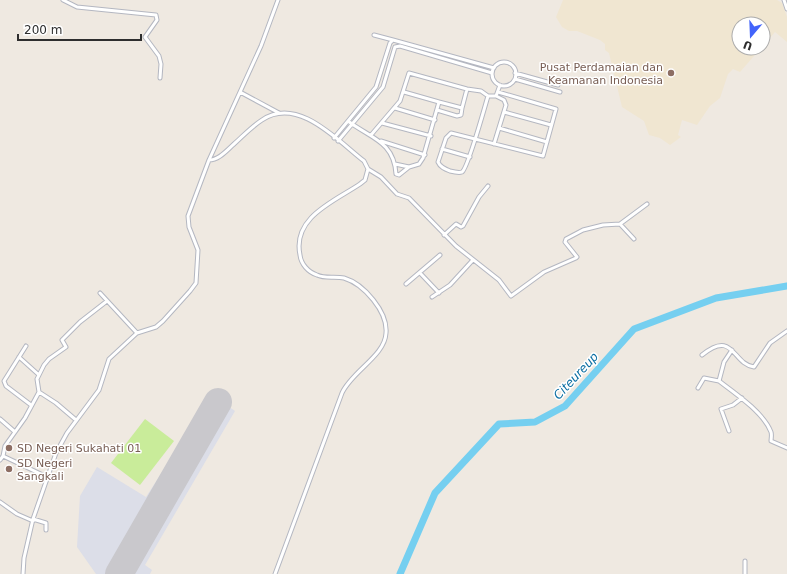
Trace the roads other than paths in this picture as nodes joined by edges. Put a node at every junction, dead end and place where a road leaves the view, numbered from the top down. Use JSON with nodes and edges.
{"nodes":[{"id":1,"x":63,"y":0,"type":"edge"},
{"id":2,"x":278,"y":0,"type":"edge"},
{"id":3,"x":784,"y":0,"type":"edge"},
{"id":4,"x":787,"y":9,"type":"edge"},
{"id":5,"x":374,"y":35,"type":"dead end"},
{"id":6,"x":393,"y":40,"type":"junction"},
{"id":7,"x":494,"y":68,"type":"junction"},
{"id":8,"x":492,"y":73,"type":"junction"},
{"id":9,"x":516,"y":73,"type":"junction"},
{"id":10,"x":160,"y":78,"type":"dead end"},
{"id":11,"x":514,"y":79,"type":"junction"},
{"id":12,"x":500,"y":85,"type":"junction"},
{"id":13,"x":558,"y":85,"type":"dead end"},
{"id":14,"x":467,"y":89,"type":"junction"},
{"id":15,"x":240,"y":92,"type":"junction"},
{"id":16,"x":404,"y":92,"type":"junction"},
{"id":17,"x":498,"y":92,"type":"junction"},
{"id":18,"x":560,"y":92,"type":"dead end"},
{"id":19,"x":488,"y":96,"type":"junction"},
{"id":20,"x":496,"y":96,"type":"junction"},
{"id":21,"x":439,"y":102,"type":"junction"},
{"id":22,"x":395,"y":108,"type":"junction"},
{"id":23,"x":462,"y":108,"type":"junction"},
{"id":24,"x":437,"y":110,"type":"junction"},
{"id":25,"x":504,"y":112,"type":"junction"},
{"id":26,"x":280,"y":113,"type":"junction"},
{"id":27,"x":435,"y":120,"type":"junction"},
{"id":28,"x":348,"y":121,"type":"junction"},
{"id":29,"x":382,"y":123,"type":"junction"},
{"id":30,"x":353,"y":124,"type":"junction"},
{"id":31,"x":551,"y":125,"type":"junction"},
{"id":32,"x":499,"y":128,"type":"junction"},
{"id":33,"x":371,"y":135,"type":"junction"},
{"id":34,"x":430,"y":136,"type":"junction"},
{"id":35,"x":334,"y":138,"type":"junction"},
{"id":36,"x":475,"y":138,"type":"junction"},
{"id":37,"x":338,"y":141,"type":"junction"},
{"id":38,"x":381,"y":141,"type":"junction"},
{"id":39,"x":547,"y":142,"type":"junction"},
{"id":40,"x":494,"y":144,"type":"junction"},
{"id":41,"x":442,"y":149,"type":"junction"},
{"id":42,"x":425,"y":155,"type":"junction"},
{"id":43,"x":470,"y":157,"type":"junction"},
{"id":44,"x":209,"y":160,"type":"junction"},
{"id":45,"x":395,"y":164,"type":"junction"},
{"id":46,"x":409,"y":167,"type":"junction"},
{"id":47,"x":368,"y":169,"type":"junction"},
{"id":48,"x":488,"y":186,"type":"dead end"},
{"id":49,"x":648,"y":204,"type":"dead end"},
{"id":50,"x":620,"y":224,"type":"junction"},
{"id":51,"x":444,"y":235,"type":"junction"},
{"id":52,"x":634,"y":239,"type":"dead end"},
{"id":53,"x":440,"y":255,"type":"dead end"},
{"id":54,"x":472,"y":261,"type":"junction"},
{"id":55,"x":420,"y":273,"type":"junction"},
{"id":56,"x":406,"y":284,"type":"dead end"},
{"id":57,"x":100,"y":293,"type":"dead end"},
{"id":58,"x":438,"y":293,"type":"junction"},
{"id":59,"x":432,"y":297,"type":"dead end"},
{"id":60,"x":108,"y":301,"type":"junction"},
{"id":61,"x":787,"y":331,"type":"edge"},
{"id":62,"x":138,"y":333,"type":"junction"},
{"id":63,"x":26,"y":346,"type":"dead end"},
{"id":64,"x":732,"y":350,"type":"junction"},
{"id":65,"x":702,"y":355,"type":"dead end"},
{"id":66,"x":19,"y":357,"type":"junction"},
{"id":67,"x":39,"y":374,"type":"junction"},
{"id":68,"x":719,"y":380,"type":"junction"},
{"id":69,"x":698,"y":388,"type":"dead end"},
{"id":70,"x":39,"y":392,"type":"junction"},
{"id":71,"x":742,"y":398,"type":"junction"},
{"id":72,"x":31,"y":405,"type":"junction"},
{"id":73,"x":0,"y":419,"type":"edge"},
{"id":74,"x":76,"y":420,"type":"junction"},
{"id":75,"x":729,"y":431,"type":"dead end"},
{"id":76,"x":15,"y":432,"type":"junction"},
{"id":77,"x":787,"y":448,"type":"edge"},
{"id":78,"x":3,"y":456,"type":"junction"},
{"id":79,"x":0,"y":460,"type":"edge"},
{"id":80,"x":48,"y":477,"type":"junction"},
{"id":81,"x":0,"y":502,"type":"edge"},
{"id":82,"x":33,"y":520,"type":"junction"},
{"id":83,"x":46,"y":530,"type":"dead end"},
{"id":84,"x":745,"y":560,"type":"dead end"},
{"id":85,"x":23,"y":574,"type":"edge"},
{"id":86,"x":275,"y":574,"type":"edge"},
{"id":87,"x":745,"y":574,"type":"edge"}],
"edges":[{"from":1,"to":10,"type":"street"},
{"from":2,"to":15,"type":"street"},
{"from":3,"to":4,"type":"street"},
{"from":5,"to":6,"type":"street"},
{"from":6,"to":7,"type":"street"},
{"from":6,"to":28,"type":"street"},
{"from":7,"to":8,"type":"street"},
{"from":7,"to":9,"type":"street"},
{"from":8,"to":12,"type":"street"},
{"from":8,"to":30,"type":"street"},
{"from":9,"to":11,"type":"street"},
{"from":9,"to":13,"type":"street"},
{"from":11,"to":12,"type":"street"},
{"from":11,"to":18,"type":"street"},
{"from":12,"to":17,"type":"street"},
{"from":14,"to":16,"type":"street"},
{"from":14,"to":19,"type":"street"},
{"from":14,"to":23,"type":"street"},
{"from":15,"to":26,"type":"street"},
{"from":15,"to":44,"type":"street"},
{"from":16,"to":21,"type":"street"},
{"from":16,"to":22,"type":"street"},
{"from":17,"to":20,"type":"street"},
{"from":17,"to":31,"type":"street"},
{"from":19,"to":20,"type":"street"},
{"from":19,"to":36,"type":"street"},
{"from":20,"to":25,"type":"street"},
{"from":21,"to":23,"type":"street"},
{"from":21,"to":24,"type":"street"},
{"from":22,"to":27,"type":"street"},
{"from":22,"to":29,"type":"street"},
{"from":23,"to":24,"type":"street"},
{"from":24,"to":27,"type":"street"},
{"from":25,"to":31,"type":"street"},
{"from":25,"to":32,"type":"street"},
{"from":26,"to":35,"type":"street"},
{"from":26,"to":44,"type":"street"},
{"from":27,"to":34,"type":"street"},
{"from":28,"to":30,"type":"street"},
{"from":28,"to":35,"type":"street"},
{"from":29,"to":33,"type":"street"},
{"from":29,"to":34,"type":"street"},
{"from":30,"to":33,"type":"street"},
{"from":30,"to":37,"type":"street"},
{"from":31,"to":39,"type":"street"},
{"from":32,"to":39,"type":"street"},
{"from":32,"to":40,"type":"street"},
{"from":33,"to":38,"type":"street"},
{"from":34,"to":42,"type":"street"},
{"from":35,"to":37,"type":"street"},
{"from":36,"to":40,"type":"street"},
{"from":36,"to":41,"type":"street"},
{"from":36,"to":43,"type":"street"},
{"from":37,"to":47,"type":"street"},
{"from":38,"to":42,"type":"street"},
{"from":38,"to":45,"type":"street"},
{"from":39,"to":40,"type":"street"},
{"from":41,"to":43,"type":"street"},
{"from":41,"to":43,"type":"street"},
{"from":42,"to":46,"type":"street"},
{"from":44,"to":62,"type":"street"},
{"from":45,"to":46,"type":"street"},
{"from":45,"to":46,"type":"street"},
{"from":47,"to":51,"type":"street"},
{"from":47,"to":86,"type":"street"},
{"from":48,"to":51,"type":"street"},
{"from":49,"to":50,"type":"street"},
{"from":50,"to":52,"type":"street"},
{"from":50,"to":54,"type":"street"},
{"from":51,"to":54,"type":"street"},
{"from":53,"to":55,"type":"street"},
{"from":54,"to":58,"type":"street"},
{"from":55,"to":56,"type":"street"},
{"from":55,"to":58,"type":"street"},
{"from":57,"to":60,"type":"street"},
{"from":58,"to":59,"type":"street"},
{"from":60,"to":62,"type":"street"},
{"from":60,"to":67,"type":"street"},
{"from":61,"to":64,"type":"street"},
{"from":62,"to":74,"type":"street"},
{"from":63,"to":66,"type":"street"},
{"from":64,"to":65,"type":"street"},
{"from":64,"to":68,"type":"street"},
{"from":66,"to":67,"type":"street"},
{"from":66,"to":72,"type":"street"},
{"from":67,"to":70,"type":"street"},
{"from":68,"to":69,"type":"street"},
{"from":68,"to":71,"type":"street"},
{"from":70,"to":72,"type":"street"},
{"from":70,"to":74,"type":"street"},
{"from":71,"to":75,"type":"street"},
{"from":71,"to":77,"type":"street"},
{"from":72,"to":76,"type":"street"},
{"from":73,"to":76,"type":"street"},
{"from":74,"to":80,"type":"street"},
{"from":76,"to":78,"type":"street"},
{"from":78,"to":79,"type":"street"},
{"from":78,"to":80,"type":"street"},
{"from":80,"to":82,"type":"street"},
{"from":81,"to":82,"type":"street"},
{"from":82,"to":83,"type":"street"},
{"from":82,"to":85,"type":"street"},
{"from":84,"to":87,"type":"street"}]}
